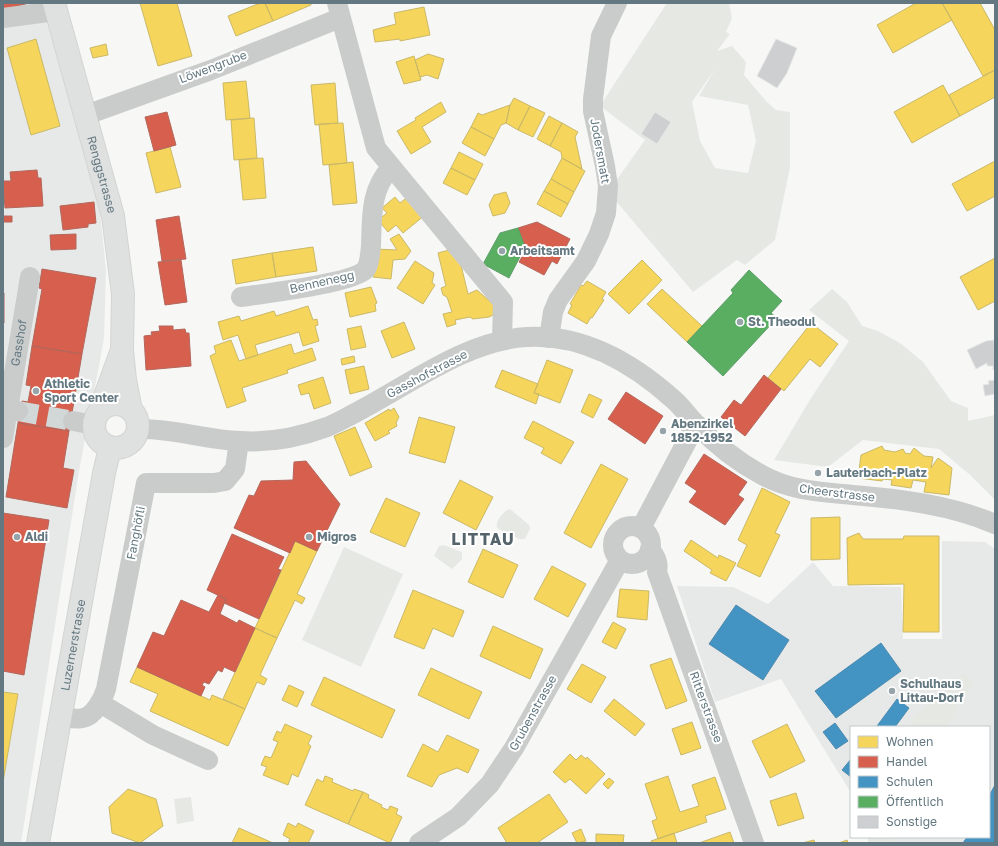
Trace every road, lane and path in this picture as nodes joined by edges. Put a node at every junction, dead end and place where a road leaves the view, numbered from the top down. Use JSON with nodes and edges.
{"nodes":[{"id":1,"x":617,"y":3,"type":"edge"},
{"id":2,"x":55,"y":7,"type":"edge"},
{"id":3,"x":338,"y":10,"type":"edge"},
{"id":4,"x":3,"y":18,"type":"edge"},
{"id":5,"x":86,"y":115,"type":"junction"},
{"id":6,"x":391,"y":168,"type":"junction"},
{"id":7,"x":30,"y":276,"type":"dead end"},
{"id":8,"x":241,"y":297,"type":"dead end"},
{"id":9,"x":549,"y":338,"type":"junction"},
{"id":10,"x":502,"y":340,"type":"junction"},
{"id":11,"x":122,"y":350,"type":"junction"},
{"id":12,"x":89,"y":418,"type":"junction"},
{"id":13,"x":134,"y":420,"type":"junction"},
{"id":14,"x":696,"y":424,"type":"junction"},
{"id":15,"x":3,"y":438,"type":"edge"},
{"id":16,"x":239,"y":442,"type":"junction"},
{"id":17,"x":110,"y":448,"type":"junction"},
{"id":18,"x":995,"y":524,"type":"edge"},
{"id":19,"x":641,"y":528,"type":"junction"},
{"id":20,"x":636,"y":557,"type":"junction"},
{"id":21,"x":100,"y":703,"type":"junction"},
{"id":22,"x":61,"y":716,"type":"junction"},
{"id":23,"x":208,"y":760,"type":"dead end"},
{"id":24,"x":38,"y":843,"type":"edge"},
{"id":25,"x":419,"y":843,"type":"edge"},
{"id":26,"x":754,"y":843,"type":"edge"}],
"edges":[{"from":1,"to":9,"type":"street","name":"Jodersmatt"},
{"from":2,"to":4,"type":"street"},
{"from":2,"to":5,"type":"main road","name":"Renggstrasse"},
{"from":3,"to":5,"type":"street","name":"Löwengrube"},
{"from":3,"to":6,"type":"street"},
{"from":5,"to":11,"type":"main road","name":"Renggstrasse"},
{"from":6,"to":8,"type":"street","name":"Bennenegg"},
{"from":6,"to":10,"type":"street"},
{"from":7,"to":15,"type":"street","name":"Gasshof"},
{"from":9,"to":10,"type":"street","name":"Gasshofstrasse"},
{"from":9,"to":14,"type":"street","name":"Gasshofstrasse"},
{"from":10,"to":16,"type":"street","name":"Gasshofstrasse"},
{"from":11,"to":12,"type":"main road","name":"Renggstrasse"},
{"from":11,"to":13,"type":"main road","name":"Renggstrasse"},
{"from":12,"to":13,"type":"main road"},
{"from":12,"to":17,"type":"main road"},
{"from":13,"to":16,"type":"street","name":"Gasshofstrasse"},
{"from":13,"to":17,"type":"main road"},
{"from":14,"to":18,"type":"street","name":"Cheerstrasse"},
{"from":14,"to":19,"type":"street"},
{"from":16,"to":21,"type":"street","name":"Fanghöfli"},
{"from":17,"to":22,"type":"main road","name":"Luzernerstrasse"},
{"from":19,"to":20,"type":"street"},
{"from":19,"to":20,"type":"street"},
{"from":20,"to":25,"type":"street","name":"Grubenstrasse"},
{"from":20,"to":26,"type":"street","name":"Ritterstrasse"},
{"from":21,"to":22,"type":"street","name":"Fanghöfli"},
{"from":21,"to":23,"type":"street"},
{"from":22,"to":24,"type":"main road","name":"Luzernerstrasse"}]}
